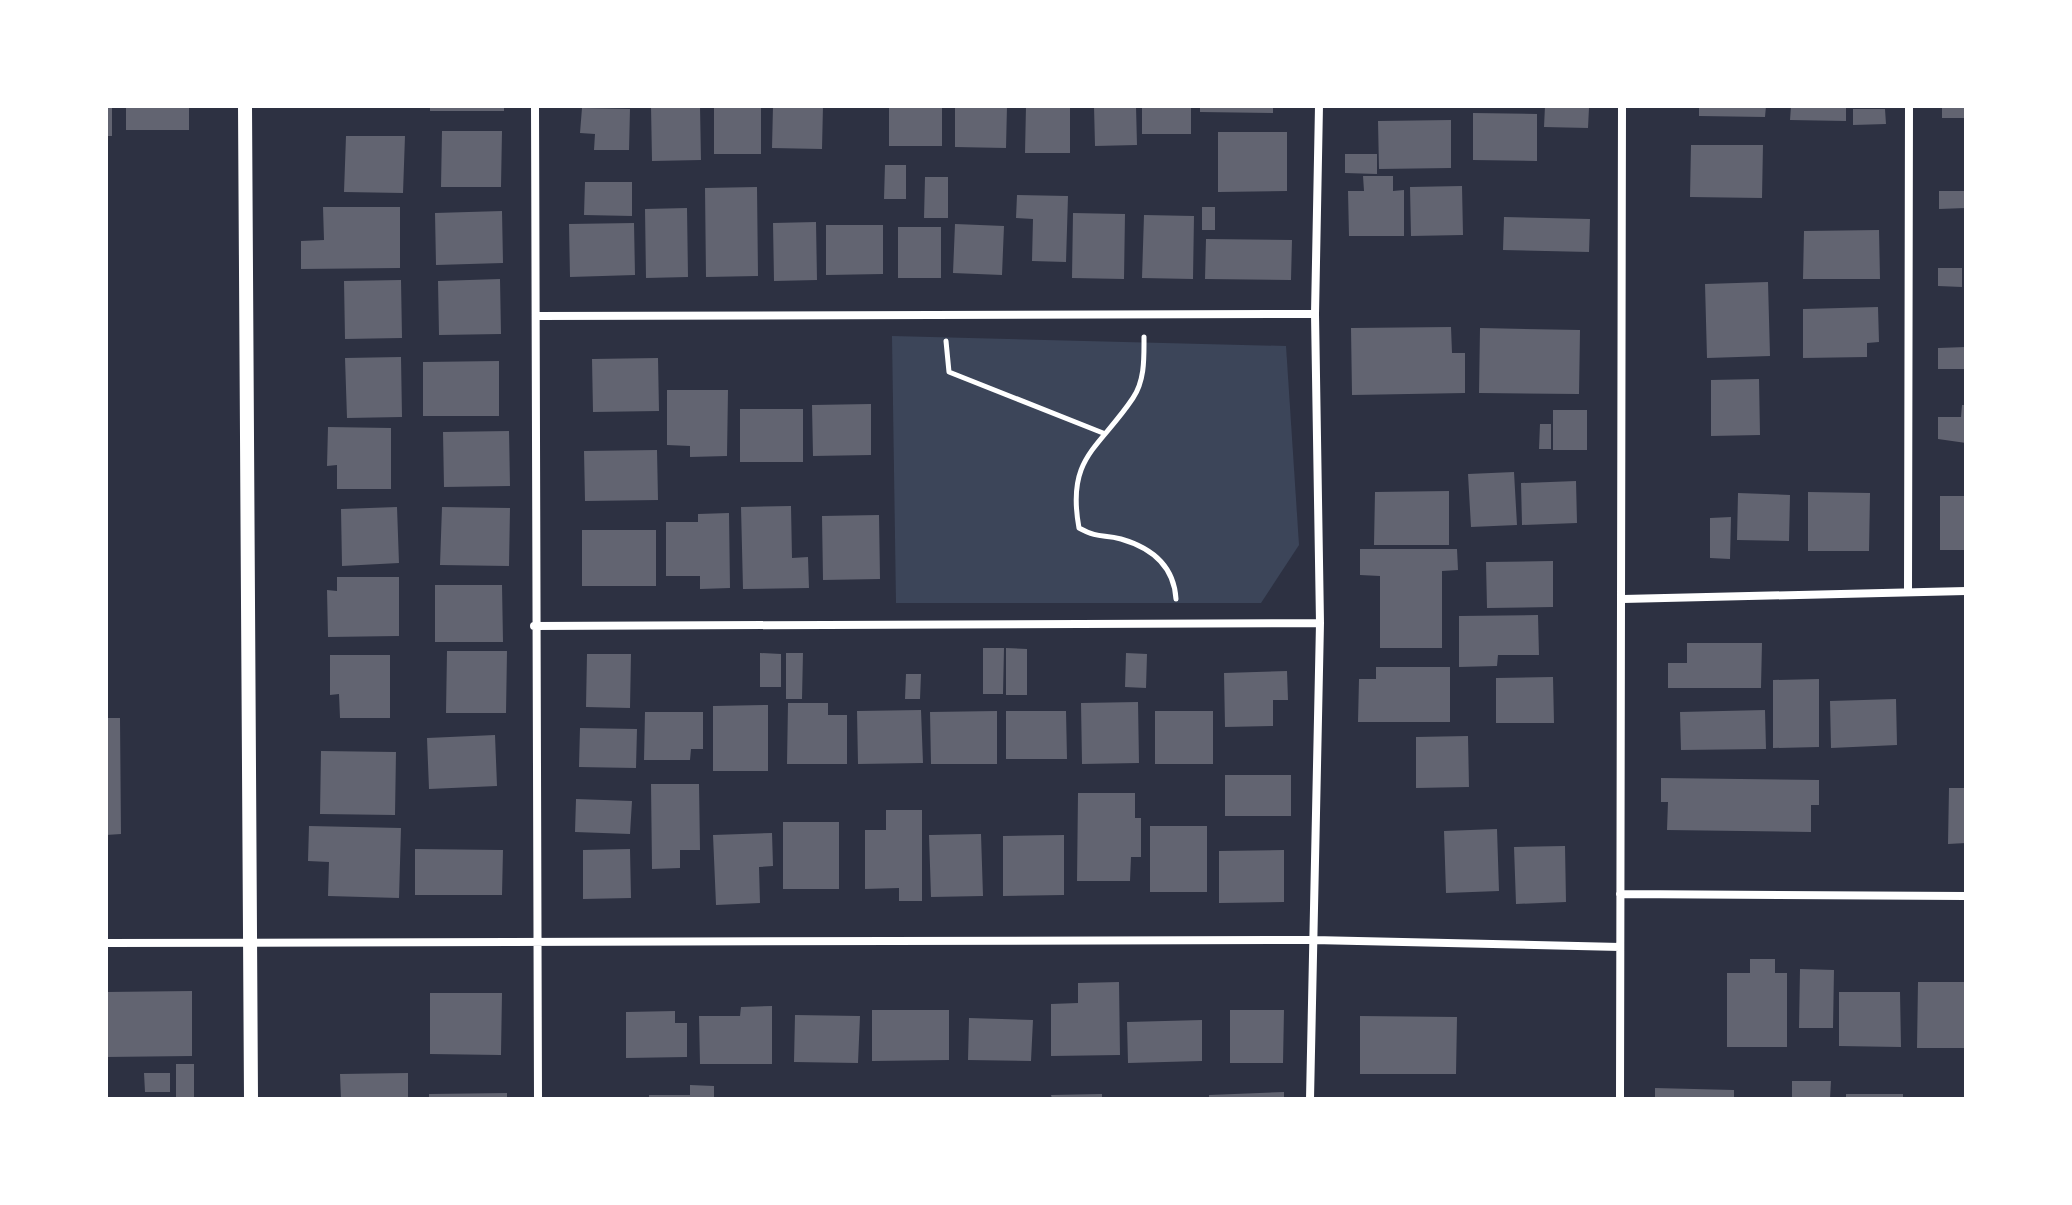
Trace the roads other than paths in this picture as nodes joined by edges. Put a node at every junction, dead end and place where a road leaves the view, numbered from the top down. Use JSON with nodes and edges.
{"nodes":[{"id":1,"x":245,"y":106,"type":"edge"},
{"id":2,"x":535,"y":106,"type":"edge"},
{"id":3,"x":1319,"y":106,"type":"edge"},
{"id":4,"x":1622,"y":106,"type":"edge"},
{"id":5,"x":1909,"y":106,"type":"edge"},
{"id":6,"x":1315,"y":314,"type":"junction"},
{"id":7,"x":536,"y":316,"type":"junction"},
{"id":8,"x":1908,"y":591,"type":"junction"},
{"id":9,"x":1966,"y":591,"type":"edge"},
{"id":10,"x":1623,"y":599,"type":"junction"},
{"id":11,"x":1320,"y":623,"type":"junction"},
{"id":12,"x":534,"y":626,"type":"junction"},
{"id":13,"x":1620,"y":894,"type":"junction"},
{"id":14,"x":1966,"y":896,"type":"edge"},
{"id":15,"x":1313,"y":940,"type":"junction"},
{"id":16,"x":249,"y":942,"type":"junction"},
{"id":17,"x":538,"y":942,"type":"junction"},
{"id":18,"x":106,"y":943,"type":"edge"},
{"id":19,"x":1620,"y":947,"type":"junction"},
{"id":20,"x":251,"y":1099,"type":"edge"},
{"id":21,"x":538,"y":1099,"type":"edge"},
{"id":22,"x":1310,"y":1099,"type":"edge"},
{"id":23,"x":1620,"y":1099,"type":"edge"}],
"edges":[{"from":1,"to":16,"type":"street"},
{"from":2,"to":7,"type":"street"},
{"from":3,"to":6,"type":"street"},
{"from":4,"to":10,"type":"street"},
{"from":5,"to":8,"type":"street"},
{"from":6,"to":7,"type":"street"},
{"from":6,"to":11,"type":"street"},
{"from":7,"to":12,"type":"street"},
{"from":8,"to":9,"type":"street"},
{"from":8,"to":10,"type":"street"},
{"from":10,"to":13,"type":"street"},
{"from":11,"to":12,"type":"street"},
{"from":11,"to":15,"type":"street"},
{"from":12,"to":17,"type":"street"},
{"from":13,"to":14,"type":"street"},
{"from":13,"to":19,"type":"street"},
{"from":15,"to":17,"type":"street"},
{"from":15,"to":19,"type":"street"},
{"from":15,"to":22,"type":"street"},
{"from":16,"to":17,"type":"street"},
{"from":16,"to":18,"type":"street"},
{"from":16,"to":20,"type":"street"},
{"from":17,"to":21,"type":"street"},
{"from":19,"to":23,"type":"street"}]}
